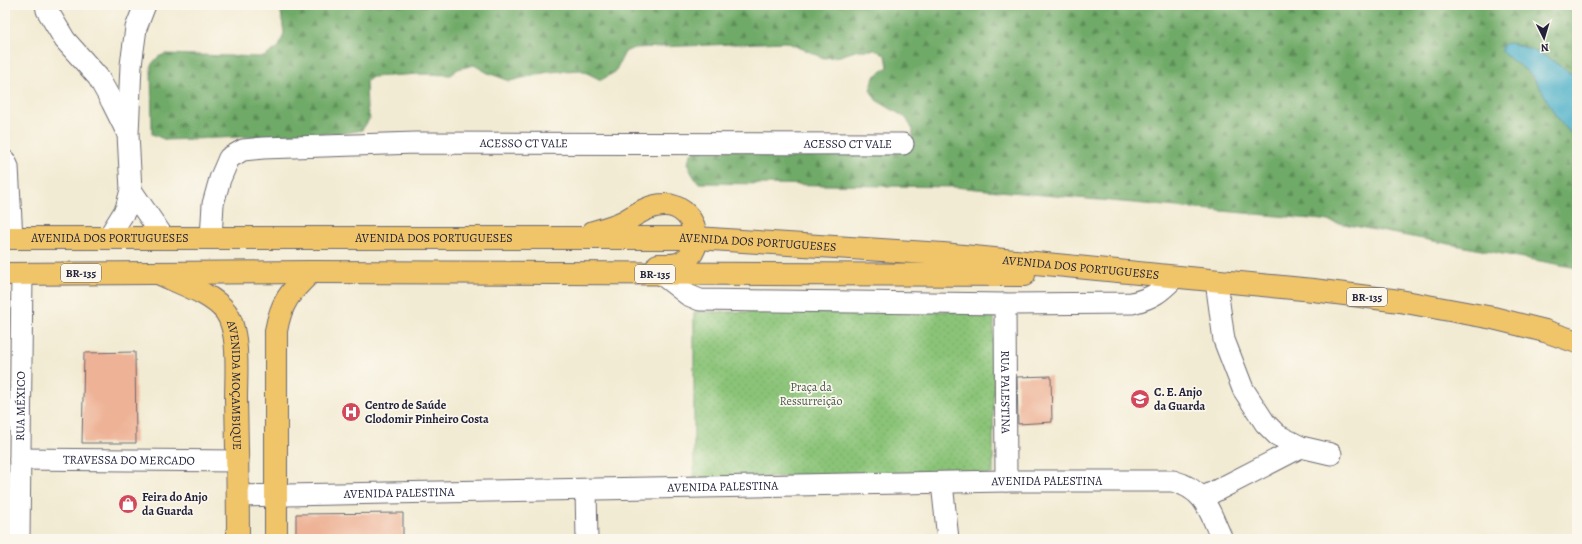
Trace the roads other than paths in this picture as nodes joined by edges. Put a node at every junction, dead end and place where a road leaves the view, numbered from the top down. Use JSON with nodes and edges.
{"nodes":[{"id":1,"x":46,"y":5,"type":"edge"},
{"id":2,"x":145,"y":5,"type":"edge"},
{"id":3,"x":131,"y":65,"type":"junction"},
{"id":4,"x":98,"y":77,"type":"junction"},
{"id":5,"x":128,"y":134,"type":"junction"},
{"id":6,"x":903,"y":144,"type":"dead end"},
{"id":7,"x":5,"y":161,"type":"edge"},
{"id":8,"x":131,"y":190,"type":"junction"},
{"id":9,"x":8,"y":238,"type":"edge"},
{"id":10,"x":108,"y":238,"type":"junction"},
{"id":11,"x":164,"y":238,"type":"junction"},
{"id":12,"x":211,"y":238,"type":"junction"},
{"id":13,"x":568,"y":238,"type":"junction"},
{"id":14,"x":696,"y":238,"type":"junction"},
{"id":15,"x":311,"y":272,"type":"junction"},
{"id":16,"x":158,"y":273,"type":"junction"},
{"id":17,"x":538,"y":273,"type":"junction"},
{"id":18,"x":13,"y":274,"type":"edge"},
{"id":19,"x":661,"y":274,"type":"junction"},
{"id":20,"x":1153,"y":275,"type":"junction"},
{"id":21,"x":1175,"y":277,"type":"junction"},
{"id":22,"x":1216,"y":281,"type":"junction"},
{"id":23,"x":1005,"y":304,"type":"junction"},
{"id":24,"x":13,"y":319,"type":"edge"},
{"id":25,"x":1577,"y":342,"type":"edge"},
{"id":26,"x":1301,"y":447,"type":"junction"},
{"id":27,"x":1331,"y":454,"type":"dead end"},
{"id":28,"x":20,"y":458,"type":"junction"},
{"id":29,"x":238,"y":461,"type":"junction"},
{"id":30,"x":1006,"y":481,"type":"junction"},
{"id":31,"x":942,"y":483,"type":"junction"},
{"id":32,"x":586,"y":490,"type":"junction"},
{"id":33,"x":238,"y":496,"type":"junction"},
{"id":34,"x":276,"y":496,"type":"junction"},
{"id":35,"x":1202,"y":498,"type":"junction"},
{"id":36,"x":19,"y":539,"type":"edge"},
{"id":37,"x":238,"y":539,"type":"edge"},
{"id":38,"x":276,"y":539,"type":"edge"},
{"id":39,"x":586,"y":539,"type":"edge"},
{"id":40,"x":948,"y":539,"type":"edge"},
{"id":41,"x":1222,"y":539,"type":"edge"}],
"edges":[{"from":1,"to":4,"type":"street"},
{"from":2,"to":3,"type":"street"},
{"from":3,"to":4,"type":"street"},
{"from":3,"to":5,"type":"street"},
{"from":4,"to":5,"type":"street"},
{"from":5,"to":8,"type":"street"},
{"from":6,"to":12,"type":"street","name":"ACESSO CT VALE"},
{"from":7,"to":9,"type":"street"},
{"from":8,"to":10,"type":"street"},
{"from":8,"to":11,"type":"street"},
{"from":9,"to":10,"type":"main road","name":"AVENIDA DOS PORTUGUESES","number":"BR-135"},
{"from":10,"to":11,"type":"main road","name":"AVENIDA DOS PORTUGUESES","number":"BR-135"},
{"from":11,"to":12,"type":"main road","name":"AVENIDA DOS PORTUGUESES","number":"BR-135"},
{"from":12,"to":13,"type":"main road","name":"AVENIDA DOS PORTUGUESES","number":"BR-135"},
{"from":13,"to":14,"type":"main road","name":"AVENIDA DOS PORTUGUESES","number":"BR-135"},
{"from":13,"to":14,"type":"main road"},
{"from":14,"to":17,"type":"main road"},
{"from":14,"to":20,"type":"main road","name":"AVENIDA DOS PORTUGUESES","number":"BR-135"},
{"from":15,"to":16,"type":"main road","name":"AVENIDA DOS PORTUGUESES","number":"BR-135"},
{"from":15,"to":17,"type":"main road","name":"AVENIDA DOS PORTUGUESES","number":"BR-135"},
{"from":15,"to":34,"type":"main road"},
{"from":16,"to":18,"type":"main road","name":"AVENIDA DOS PORTUGUESES","number":"BR-135"},
{"from":16,"to":29,"type":"main road","name":"AVENIDA MOÇAMBIQUE"},
{"from":17,"to":19,"type":"main road","name":"AVENIDA DOS PORTUGUESES","number":"BR-135"},
{"from":18,"to":24,"type":"street","name":"RUA MÉXICO"},
{"from":19,"to":20,"type":"main road","name":"AVENIDA DOS PORTUGUESES","number":"BR-135"},
{"from":19,"to":23,"type":"street"},
{"from":20,"to":21,"type":"main road","number":"BR-135"},
{"from":21,"to":22,"type":"main road","number":"BR-135"},
{"from":21,"to":23,"type":"street"},
{"from":22,"to":25,"type":"main road","number":"BR-135"},
{"from":22,"to":26,"type":"street"},
{"from":23,"to":30,"type":"street","name":"RUA PALESTINA"},
{"from":24,"to":28,"type":"street","name":"RUA MÉXICO"},
{"from":26,"to":27,"type":"street"},
{"from":26,"to":35,"type":"street"},
{"from":28,"to":29,"type":"street","name":"TRAVESSA DO MERCADO"},
{"from":28,"to":36,"type":"street","name":"RUA MÉXICO"},
{"from":29,"to":33,"type":"main road","name":"AVENIDA MOÇAMBIQUE"},
{"from":30,"to":31,"type":"street","name":"AVENIDA PALESTINA"},
{"from":30,"to":35,"type":"street","name":"AVENIDA PALESTINA"},
{"from":31,"to":32,"type":"street","name":"AVENIDA PALESTINA"},
{"from":31,"to":40,"type":"street"},
{"from":32,"to":34,"type":"street","name":"AVENIDA PALESTINA"},
{"from":32,"to":39,"type":"street"},
{"from":33,"to":34,"type":"street","name":"AVENIDA PALESTINA"},
{"from":33,"to":37,"type":"main road","name":"AVENIDA MOÇAMBIQUE"},
{"from":34,"to":38,"type":"main road"},
{"from":35,"to":41,"type":"street"}]}
